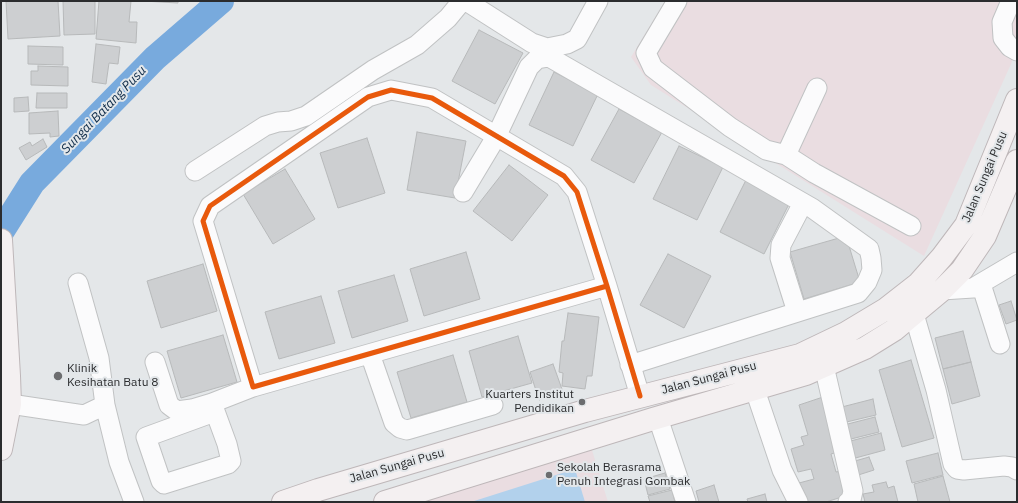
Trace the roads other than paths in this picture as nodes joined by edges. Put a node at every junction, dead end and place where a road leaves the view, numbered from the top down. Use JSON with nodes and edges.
{"nodes":[{"id":1,"x":462,"y":1,"type":"edge"},
{"id":2,"x":466,"y":1,"type":"edge"},
{"id":3,"x":598,"y":1,"type":"edge"},
{"id":4,"x":677,"y":1,"type":"edge"},
{"id":5,"x":1011,"y":1,"type":"edge"},
{"id":6,"x":1017,"y":51,"type":"edge"},
{"id":7,"x":817,"y":88,"type":"dead end"},
{"id":8,"x":1017,"y":100,"type":"edge"},
{"id":9,"x":496,"y":137,"type":"junction"},
{"id":10,"x":786,"y":155,"type":"junction"},
{"id":11,"x":1017,"y":161,"type":"edge"},
{"id":12,"x":195,"y":171,"type":"dead end"},
{"id":13,"x":463,"y":192,"type":"dead end"},
{"id":14,"x":803,"y":203,"type":"junction"},
{"id":15,"x":911,"y":226,"type":"dead end"},
{"id":16,"x":2,"y":248,"type":"edge"},
{"id":17,"x":1017,"y":262,"type":"edge"},
{"id":18,"x":78,"y":283,"type":"dead end"},
{"id":19,"x":980,"y":284,"type":"junction"},
{"id":20,"x":607,"y":286,"type":"junction"},
{"id":21,"x":942,"y":290,"type":"junction"},
{"id":22,"x":797,"y":312,"type":"junction"},
{"id":23,"x":914,"y":314,"type":"junction"},
{"id":24,"x":1000,"y":344,"type":"dead end"},
{"id":25,"x":370,"y":354,"type":"junction"},
{"id":26,"x":155,"y":362,"type":"dead end"},
{"id":27,"x":630,"y":365,"type":"junction"},
{"id":28,"x":824,"y":366,"type":"junction"},
{"id":29,"x":253,"y":387,"type":"junction"},
{"id":30,"x":755,"y":390,"type":"junction"},
{"id":31,"x":640,"y":396,"type":"junction"},
{"id":32,"x":10,"y":404,"type":"junction"},
{"id":33,"x":493,"y":404,"type":"dead end"},
{"id":34,"x":105,"y":405,"type":"junction"},
{"id":35,"x":214,"y":409,"type":"junction"},
{"id":36,"x":658,"y":418,"type":"junction"},
{"id":37,"x":1,"y":449,"type":"edge"},
{"id":38,"x":1017,"y":470,"type":"edge"},
{"id":39,"x":134,"y":502,"type":"edge"},
{"id":40,"x":283,"y":502,"type":"edge"},
{"id":41,"x":385,"y":502,"type":"edge"},
{"id":42,"x":686,"y":502,"type":"edge"},
{"id":43,"x":798,"y":502,"type":"edge"},
{"id":44,"x":848,"y":502,"type":"edge"}],
"edges":[{"from":1,"to":12,"type":"street"},
{"from":2,"to":3,"type":"street"},
{"from":4,"to":10,"type":"street"},
{"from":5,"to":6,"type":"street"},
{"from":7,"to":10,"type":"street"},
{"from":8,"to":31,"type":"main road","name":"Jalan Sungai Pusu"},
{"from":9,"to":13,"type":"street"},
{"from":9,"to":14,"type":"street"},
{"from":9,"to":20,"type":"street"},
{"from":9,"to":29,"type":"street"},
{"from":10,"to":15,"type":"street"},
{"from":11,"to":21,"type":"main road","name":"Jalan Sungai Pusu"},
{"from":14,"to":22,"type":"street"},
{"from":14,"to":22,"type":"street"},
{"from":16,"to":32,"type":"main road"},
{"from":17,"to":19,"type":"street"},
{"from":18,"to":34,"type":"street"},
{"from":19,"to":21,"type":"street"},
{"from":19,"to":24,"type":"street"},
{"from":20,"to":25,"type":"street"},
{"from":20,"to":27,"type":"street"},
{"from":21,"to":23,"type":"main road","name":"Jalan Sungai Pusu"},
{"from":22,"to":27,"type":"street"},
{"from":23,"to":28,"type":"main road","name":"Jalan Sungai Pusu"},
{"from":23,"to":38,"type":"street"},
{"from":25,"to":29,"type":"street"},
{"from":25,"to":33,"type":"street"},
{"from":26,"to":35,"type":"street"},
{"from":27,"to":31,"type":"street"},
{"from":28,"to":30,"type":"main road","name":"Jalan Sungai Pusu"},
{"from":28,"to":44,"type":"street"},
{"from":29,"to":35,"type":"street"},
{"from":30,"to":36,"type":"main road","name":"Jalan Sungai Pusu"},
{"from":30,"to":43,"type":"street"},
{"from":31,"to":40,"type":"main road","name":"Jalan Sungai Pusu"},
{"from":32,"to":34,"type":"street"},
{"from":32,"to":37,"type":"main road"},
{"from":34,"to":39,"type":"street"},
{"from":35,"to":35,"type":"street"},
{"from":36,"to":41,"type":"main road","name":"Jalan Sungai Pusu"},
{"from":36,"to":42,"type":"street"}]}
